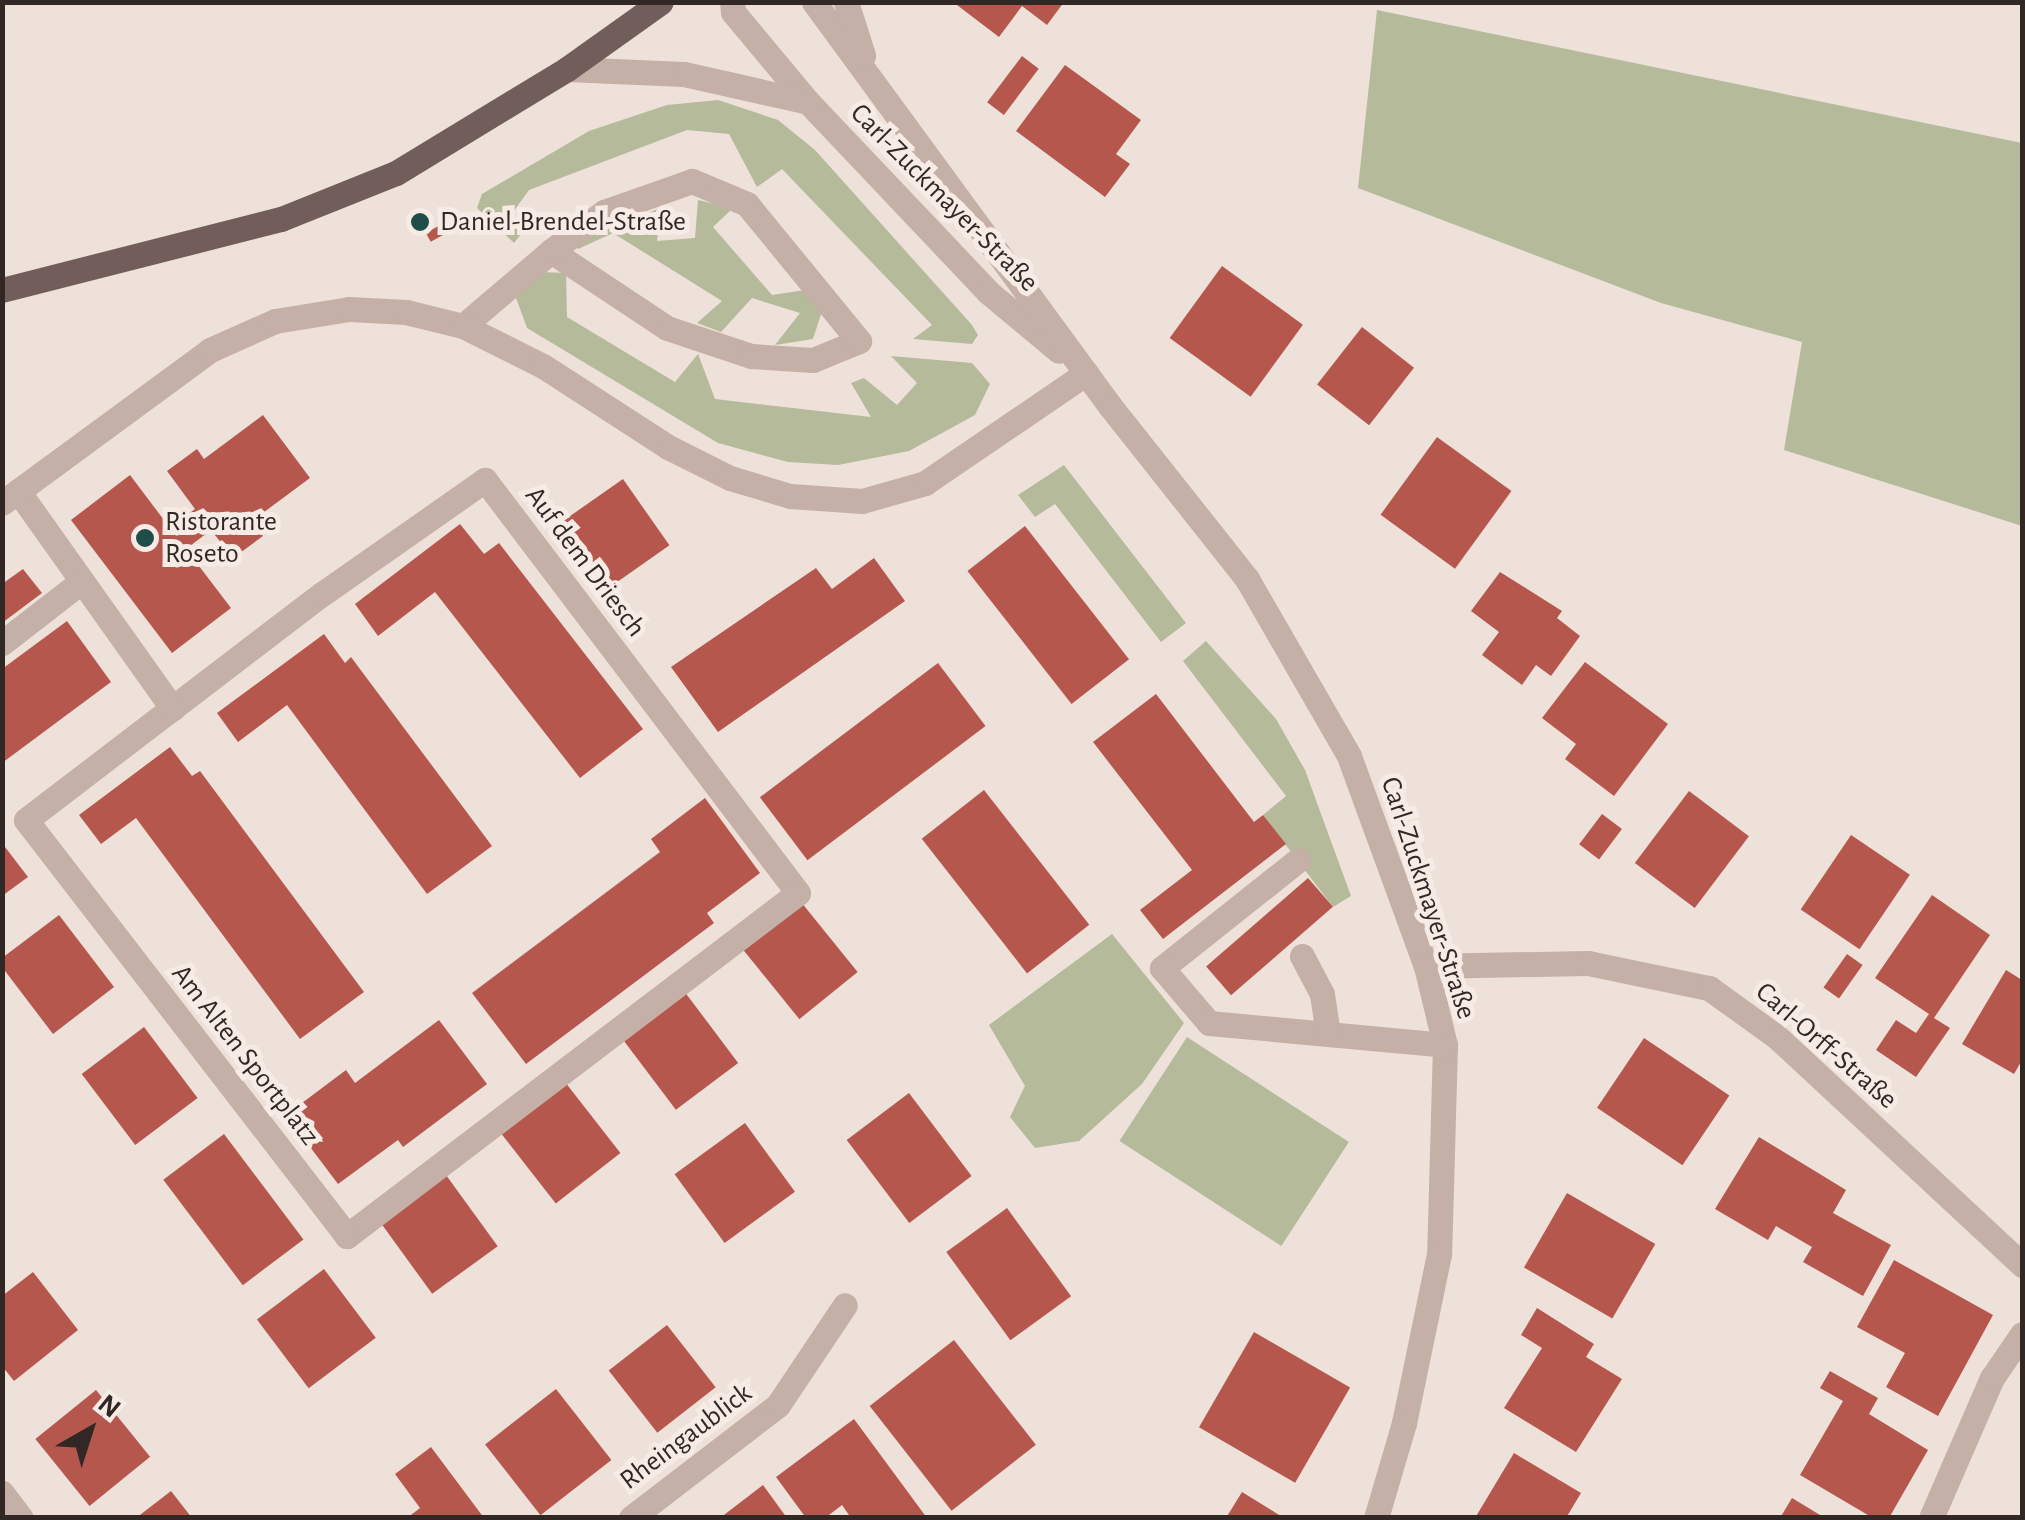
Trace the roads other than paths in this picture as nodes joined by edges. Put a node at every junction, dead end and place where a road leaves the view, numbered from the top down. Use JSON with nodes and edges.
{"nodes":[{"id":1,"x":661,"y":2,"type":"edge"},
{"id":2,"x":732,"y":2,"type":"edge"},
{"id":3,"x":814,"y":2,"type":"edge"},
{"id":4,"x":846,"y":2,"type":"edge"},
{"id":5,"x":567,"y":70,"type":"junction"},
{"id":6,"x":868,"y":70,"type":"junction"},
{"id":7,"x":808,"y":102,"type":"junction"},
{"id":8,"x":550,"y":251,"type":"junction"},
{"id":9,"x":2,"y":290,"type":"edge"},
{"id":10,"x":463,"y":326,"type":"junction"},
{"id":11,"x":1086,"y":373,"type":"junction"},
{"id":12,"x":10,"y":497,"type":"edge"},
{"id":13,"x":82,"y":581,"type":"junction"},
{"id":14,"x":2,"y":643,"type":"edge"},
{"id":15,"x":173,"y":708,"type":"junction"},
{"id":16,"x":1298,"y":860,"type":"dead end"},
{"id":17,"x":798,"y":893,"type":"joint"},
{"id":18,"x":1302,"y":956,"type":"dead end"},
{"id":19,"x":1426,"y":966,"type":"junction"},
{"id":20,"x":1328,"y":1034,"type":"junction"},
{"id":21,"x":1445,"y":1045,"type":"junction"},
{"id":22,"x":2022,"y":1265,"type":"edge"},
{"id":23,"x":844,"y":1304,"type":"dead end"},
{"id":24,"x":2022,"y":1334,"type":"edge"},
{"id":25,"x":2,"y":1493,"type":"edge"},
{"id":26,"x":21,"y":1518,"type":"edge"},
{"id":27,"x":631,"y":1518,"type":"edge"},
{"id":28,"x":1376,"y":1518,"type":"edge"},
{"id":29,"x":1931,"y":1518,"type":"edge"}],
"edges":[{"from":1,"to":5,"type":"main road"},
{"from":2,"to":7,"type":"street","name":"Carl-Zuckmayer-Straße"},
{"from":3,"to":6,"type":"street","name":"Carl-Zuckmayer-Straße"},
{"from":4,"to":6,"type":"street","name":"Carl-Zuckmayer-Straße"},
{"from":5,"to":7,"type":"street","name":"Carl-Zuckmayer-Straße"},
{"from":5,"to":9,"type":"main road"},
{"from":6,"to":11,"type":"street","name":"Carl-Zuckmayer-Straße"},
{"from":7,"to":11,"type":"street","name":"Carl-Zuckmayer-Straße"},
{"from":8,"to":8,"type":"street"},
{"from":8,"to":10,"type":"street"},
{"from":10,"to":11,"type":"street"},
{"from":10,"to":12,"type":"street"},
{"from":11,"to":19,"type":"street","name":"Carl-Zuckmayer-Straße"},
{"from":12,"to":13,"type":"street"},
{"from":13,"to":14,"type":"street"},
{"from":13,"to":15,"type":"street"},
{"from":15,"to":17,"type":"street","name":"Auf dem Driesch"},
{"from":15,"to":17,"type":"street","name":"Am Alten Sportplatz"},
{"from":16,"to":20,"type":"street"},
{"from":18,"to":20,"type":"street"},
{"from":19,"to":21,"type":"street","name":"Carl-Zuckmayer-Straße"},
{"from":19,"to":22,"type":"street","name":"Carl-Orff-Straße"},
{"from":20,"to":21,"type":"street"},
{"from":21,"to":28,"type":"street","name":"Carl-Zuckmayer-Straße"},
{"from":23,"to":27,"type":"street","name":"Rheingaublick"},
{"from":24,"to":29,"type":"street"},
{"from":25,"to":26,"type":"street"}]}
